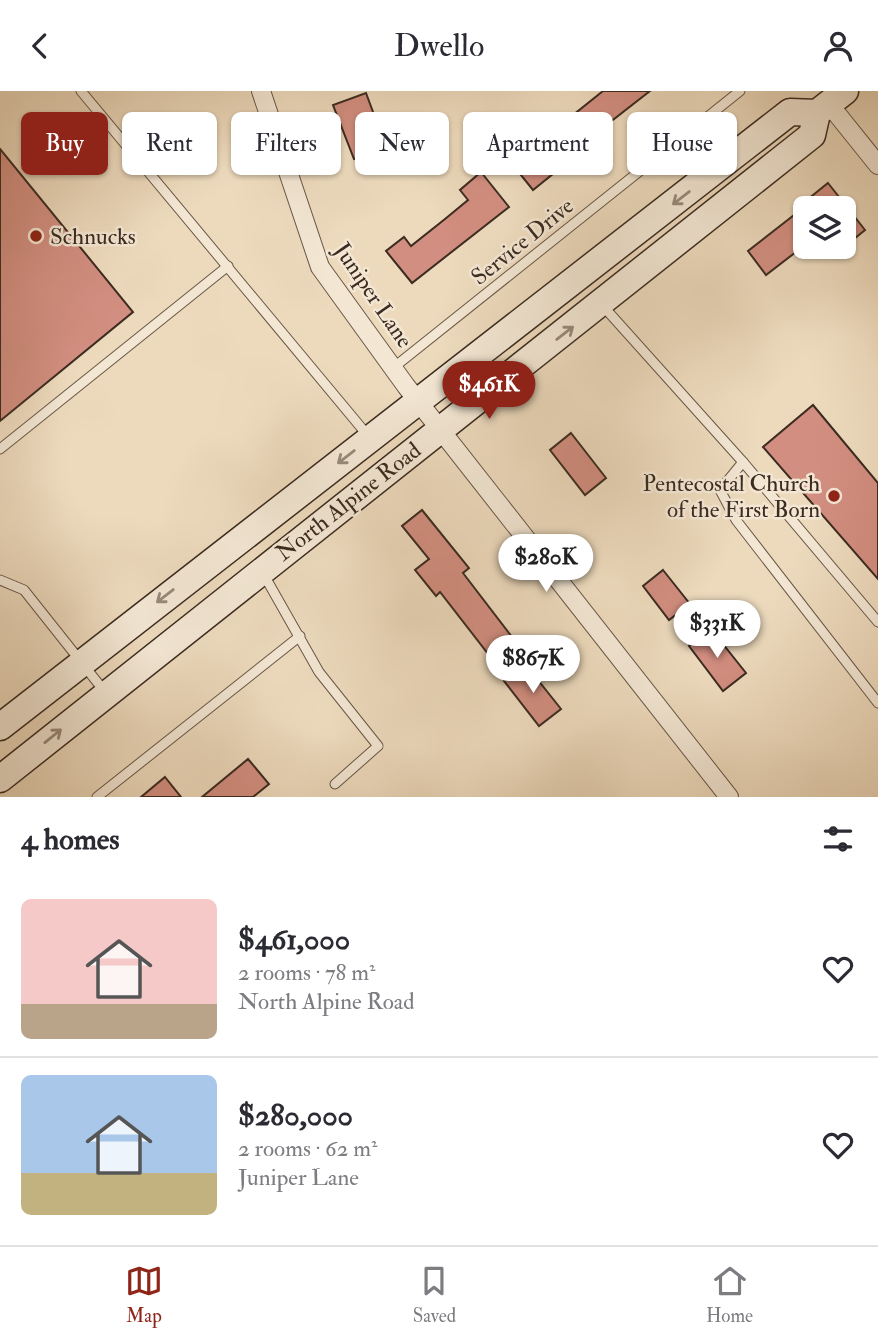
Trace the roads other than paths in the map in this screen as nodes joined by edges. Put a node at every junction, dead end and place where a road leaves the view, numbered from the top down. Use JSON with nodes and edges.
{"nodes":[{"id":1,"x":81,"y":91,"type":"edge"},
{"id":2,"x":261,"y":91,"type":"edge"},
{"id":3,"x":740,"y":91,"type":"edge"},
{"id":4,"x":830,"y":103,"type":"edge"},
{"id":5,"x":878,"y":165,"type":"edge"},
{"id":6,"x":228,"y":266,"type":"junction"},
{"id":7,"x":601,"y":305,"type":"junction"},
{"id":8,"x":393,"y":368,"type":"junction"},
{"id":9,"x":418,"y":401,"type":"junction"},
{"id":10,"x":441,"y":428,"type":"junction"},
{"id":11,"x":370,"y":438,"type":"junction"},
{"id":12,"x":0,"y":449,"type":"edge"},
{"id":13,"x":743,"y":461,"type":"junction"},
{"id":14,"x":261,"y":571,"type":"junction"},
{"id":15,"x":0,"y":580,"type":"edge"},
{"id":16,"x":878,"y":622,"type":"edge"},
{"id":17,"x":300,"y":636,"type":"junction"},
{"id":18,"x":82,"y":662,"type":"junction"},
{"id":19,"x":106,"y":692,"type":"junction"},
{"id":20,"x":878,"y":703,"type":"edge"},
{"id":21,"x":0,"y":727,"type":"edge"},
{"id":22,"x":0,"y":779,"type":"edge"},
{"id":23,"x":335,"y":784,"type":"dead end"},
{"id":24,"x":96,"y":797,"type":"edge"},
{"id":25,"x":729,"y":797,"type":"edge"}],
"edges":[{"from":1,"to":6,"type":"lane"},
{"from":2,"to":8,"type":"street","name":"Juniper Lane"},
{"from":3,"to":8,"type":"lane","name":"Service Drive"},
{"from":4,"to":5,"type":"street"},
{"from":4,"to":7,"type":"main road","name":"North Alpine Road"},
{"from":4,"to":9,"type":"main road","name":"North Alpine Road","one_way":true},
{"from":6,"to":11,"type":"lane"},
{"from":6,"to":12,"type":"lane"},
{"from":10,"to":7,"type":"main road","name":"North Alpine Road","one_way":true},
{"from":7,"to":13,"type":"lane"},
{"from":8,"to":9,"type":"street","name":"Juniper Lane"},
{"from":9,"to":10,"type":"street","name":"Juniper Lane"},
{"from":9,"to":11,"type":"main road","name":"North Alpine Road"},
{"from":10,"to":14,"type":"main road","name":"North Alpine Road"},
{"from":10,"to":25,"type":"street","name":"Juniper Lane"},
{"from":11,"to":18,"type":"main road","name":"North Alpine Road","one_way":true},
{"from":13,"to":16,"type":"lane"},
{"from":13,"to":20,"type":"lane"},
{"from":14,"to":17,"type":"lane"},
{"from":14,"to":19,"type":"main road","name":"North Alpine Road"},
{"from":15,"to":18,"type":"lane"},
{"from":17,"to":23,"type":"lane"},
{"from":17,"to":24,"type":"lane"},
{"from":18,"to":19,"type":"lane"},
{"from":18,"to":21,"type":"main road","name":"North Alpine Road"},
{"from":22,"to":19,"type":"main road","name":"North Alpine Road","one_way":true}]}
